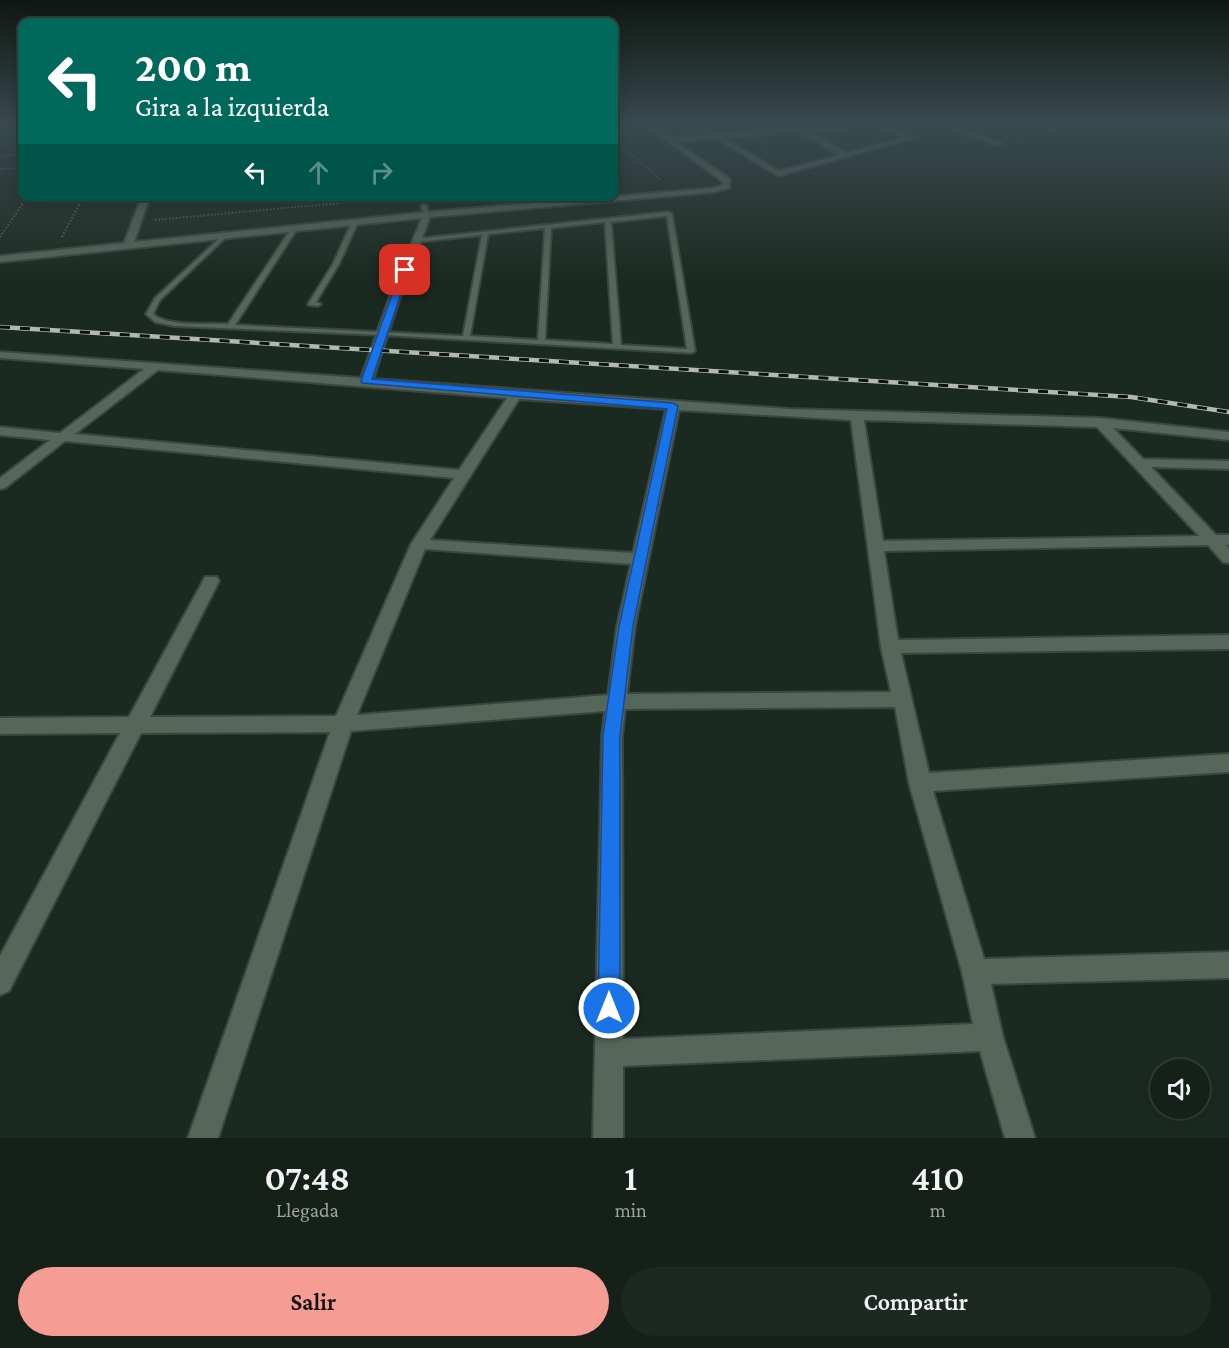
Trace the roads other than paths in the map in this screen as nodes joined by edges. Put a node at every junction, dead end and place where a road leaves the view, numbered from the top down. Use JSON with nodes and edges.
{"nodes":[{"id":1,"x":720,"y":176,"type":"edge"},
{"id":2,"x":618,"y":197,"type":"edge"},
{"id":3,"x":145,"y":201,"type":"edge"},
{"id":4,"x":565,"y":201,"type":"edge"},
{"id":5,"x":426,"y":211,"type":"junction"},
{"id":6,"x":608,"y":221,"type":"junction"},
{"id":7,"x":355,"y":222,"type":"junction"},
{"id":8,"x":548,"y":227,"type":"junction"},
{"id":9,"x":294,"y":229,"type":"junction"},
{"id":10,"x":485,"y":234,"type":"junction"},
{"id":11,"x":224,"y":236,"type":"junction"},
{"id":12,"x":417,"y":240,"type":"junction"},
{"id":13,"x":128,"y":246,"type":"junction"},
{"id":14,"x":0,"y":259,"type":"edge"},
{"id":15,"x":318,"y":304,"type":"dead end"},
{"id":16,"x":230,"y":327,"type":"junction"},
{"id":17,"x":383,"y":333,"type":"junction"},
{"id":18,"x":466,"y":338,"type":"junction"},
{"id":19,"x":541,"y":342,"type":"junction"},
{"id":20,"x":617,"y":346,"type":"junction"},
{"id":21,"x":0,"y":355,"type":"edge"},
{"id":22,"x":156,"y":365,"type":"junction"},
{"id":23,"x":366,"y":381,"type":"junction"},
{"id":24,"x":516,"y":393,"type":"junction"},
{"id":25,"x":673,"y":406,"type":"junction"},
{"id":26,"x":857,"y":416,"type":"junction"},
{"id":27,"x":1100,"y":422,"type":"junction"},
{"id":28,"x":0,"y":431,"type":"edge"},
{"id":29,"x":64,"y":436,"type":"junction"},
{"id":30,"x":1229,"y":436,"type":"edge"},
{"id":31,"x":1140,"y":463,"type":"junction"},
{"id":32,"x":1229,"y":465,"type":"edge"},
{"id":33,"x":463,"y":475,"type":"junction"},
{"id":34,"x":0,"y":485,"type":"edge"},
{"id":35,"x":1221,"y":540,"type":"edge"},
{"id":36,"x":419,"y":544,"type":"junction"},
{"id":37,"x":875,"y":546,"type":"junction"},
{"id":38,"x":1229,"y":558,"type":"edge"},
{"id":39,"x":639,"y":559,"type":"junction"},
{"id":40,"x":211,"y":581,"type":"dead end"},
{"id":41,"x":1229,"y":642,"type":"edge"},
{"id":42,"x":890,"y":647,"type":"junction"},
{"id":43,"x":903,"y":699,"type":"junction"},
{"id":44,"x":617,"y":702,"type":"junction"},
{"id":45,"x":343,"y":724,"type":"junction"},
{"id":46,"x":135,"y":725,"type":"junction"},
{"id":47,"x":0,"y":726,"type":"edge"},
{"id":48,"x":1229,"y":763,"type":"edge"},
{"id":49,"x":920,"y":783,"type":"junction"},
{"id":50,"x":1229,"y":965,"type":"edge"},
{"id":51,"x":975,"y":972,"type":"junction"},
{"id":52,"x":0,"y":982,"type":"edge"},
{"id":53,"x":989,"y":1037,"type":"junction"},
{"id":54,"x":609,"y":1053,"type":"junction"},
{"id":55,"x":203,"y":1138,"type":"edge"},
{"id":56,"x":608,"y":1138,"type":"edge"},
{"id":57,"x":1020,"y":1138,"type":"edge"}],
"edges":[{"from":1,"to":2,"type":"street"},
{"from":3,"to":13,"type":"street"},
{"from":4,"to":5,"type":"street"},
{"from":5,"to":7,"type":"street"},
{"from":5,"to":12,"type":"street"},
{"from":6,"to":8,"type":"lane"},
{"from":6,"to":20,"type":"lane"},
{"from":6,"to":20,"type":"lane"},
{"from":7,"to":9,"type":"street"},
{"from":7,"to":15,"type":"lane"},
{"from":8,"to":10,"type":"lane"},
{"from":8,"to":19,"type":"lane"},
{"from":9,"to":11,"type":"street"},
{"from":9,"to":16,"type":"lane"},
{"from":10,"to":12,"type":"lane"},
{"from":10,"to":18,"type":"lane"},
{"from":11,"to":13,"type":"street"},
{"from":11,"to":16,"type":"lane"},
{"from":12,"to":17,"type":"street"},
{"from":13,"to":14,"type":"street"},
{"from":16,"to":17,"type":"lane"},
{"from":17,"to":18,"type":"lane"},
{"from":17,"to":23,"type":"street"},
{"from":18,"to":19,"type":"lane"},
{"from":19,"to":20,"type":"lane"},
{"from":21,"to":22,"type":"street"},
{"from":22,"to":23,"type":"street"},
{"from":22,"to":29,"type":"street"},
{"from":23,"to":24,"type":"street"},
{"from":24,"to":25,"type":"street"},
{"from":24,"to":33,"type":"street"},
{"from":25,"to":26,"type":"street"},
{"from":25,"to":39,"type":"street"},
{"from":26,"to":27,"type":"street"},
{"from":26,"to":37,"type":"street"},
{"from":27,"to":30,"type":"street"},
{"from":27,"to":31,"type":"street"},
{"from":28,"to":29,"type":"street"},
{"from":29,"to":33,"type":"street"},
{"from":29,"to":34,"type":"street"},
{"from":31,"to":32,"type":"street"},
{"from":31,"to":35,"type":"street"},
{"from":33,"to":36,"type":"street"},
{"from":35,"to":37,"type":"street"},
{"from":35,"to":38,"type":"street"},
{"from":36,"to":39,"type":"street"},
{"from":36,"to":45,"type":"street"},
{"from":37,"to":42,"type":"street"},
{"from":39,"to":44,"type":"street"},
{"from":40,"to":46,"type":"street"},
{"from":41,"to":42,"type":"street"},
{"from":42,"to":43,"type":"street"},
{"from":43,"to":44,"type":"street"},
{"from":43,"to":49,"type":"street"},
{"from":44,"to":45,"type":"street"},
{"from":44,"to":54,"type":"street"},
{"from":45,"to":46,"type":"street"},
{"from":45,"to":55,"type":"street"},
{"from":46,"to":47,"type":"street"},
{"from":46,"to":52,"type":"street"},
{"from":48,"to":49,"type":"street"},
{"from":49,"to":51,"type":"street"},
{"from":50,"to":51,"type":"street"},
{"from":51,"to":53,"type":"street"},
{"from":53,"to":54,"type":"street"},
{"from":53,"to":57,"type":"street"},
{"from":54,"to":56,"type":"street"}]}
